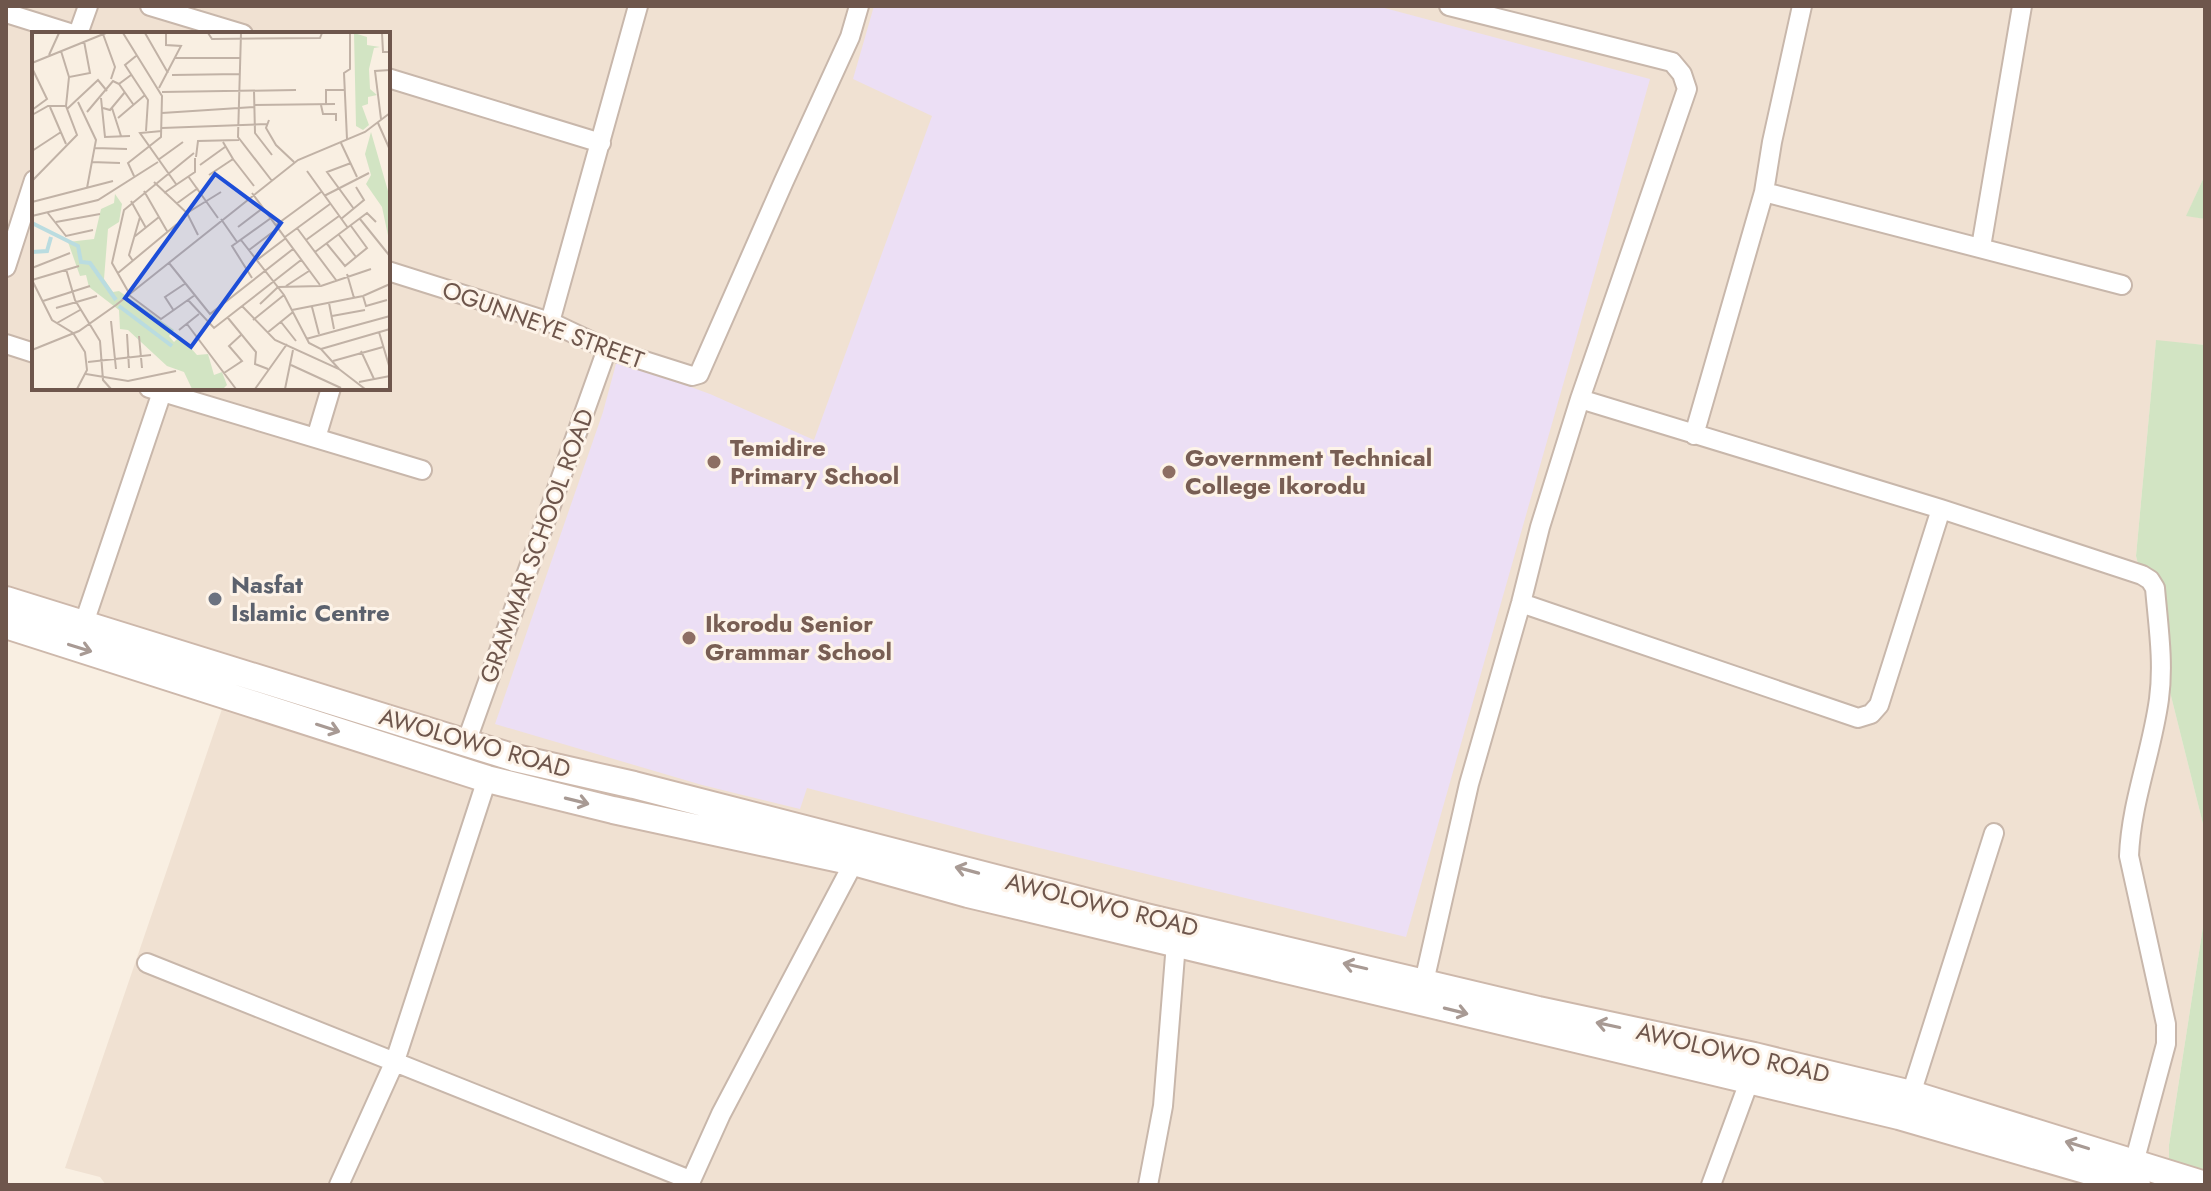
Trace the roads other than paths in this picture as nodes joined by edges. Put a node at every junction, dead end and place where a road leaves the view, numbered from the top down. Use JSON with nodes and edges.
{"nodes":[{"id":1,"x":88,"y":6,"type":"edge"},
{"id":2,"x":150,"y":6,"type":"edge"},
{"id":3,"x":638,"y":6,"type":"edge"},
{"id":4,"x":859,"y":6,"type":"edge"},
{"id":5,"x":1449,"y":6,"type":"edge"},
{"id":6,"x":1802,"y":6,"type":"edge"},
{"id":7,"x":2022,"y":6,"type":"edge"},
{"id":8,"x":6,"y":13,"type":"edge"},
{"id":9,"x":69,"y":32,"type":"edge"},
{"id":10,"x":77,"y":32,"type":"edge"},
{"id":11,"x":236,"y":32,"type":"edge"},
{"id":12,"x":390,"y":79,"type":"edge"},
{"id":13,"x":601,"y":143,"type":"junction"},
{"id":14,"x":32,"y":185,"type":"edge"},
{"id":15,"x":1764,"y":192,"type":"junction"},
{"id":16,"x":10,"y":240,"type":"edge"},
{"id":17,"x":1981,"y":247,"type":"junction"},
{"id":18,"x":6,"y":267,"type":"edge"},
{"id":19,"x":390,"y":272,"type":"edge"},
{"id":20,"x":2122,"y":285,"type":"dead end"},
{"id":21,"x":550,"y":322,"type":"junction"},
{"id":22,"x":6,"y":344,"type":"edge"},
{"id":23,"x":607,"y":349,"type":"junction"},
{"id":24,"x":32,"y":352,"type":"edge"},
{"id":25,"x":155,"y":390,"type":"edge"},
{"id":26,"x":330,"y":390,"type":"edge"},
{"id":27,"x":1580,"y":399,"type":"junction"},
{"id":28,"x":1694,"y":435,"type":"junction"},
{"id":29,"x":316,"y":438,"type":"junction"},
{"id":30,"x":422,"y":470,"type":"dead end"},
{"id":31,"x":1941,"y":509,"type":"junction"},
{"id":32,"x":6,"y":600,"type":"edge"},
{"id":33,"x":1521,"y":603,"type":"junction"},
{"id":34,"x":84,"y":623,"type":"junction"},
{"id":35,"x":6,"y":625,"type":"edge"},
{"id":36,"x":466,"y":743,"type":"junction"},
{"id":37,"x":487,"y":779,"type":"junction"},
{"id":38,"x":1994,"y":833,"type":"dead end"},
{"id":39,"x":854,"y":862,"type":"junction"},
{"id":40,"x":1176,"y":943,"type":"junction"},
{"id":41,"x":147,"y":963,"type":"dead end"},
{"id":42,"x":1424,"y":982,"type":"junction"},
{"id":43,"x":395,"y":1061,"type":"junction"},
{"id":44,"x":1750,"y":1079,"type":"junction"},
{"id":45,"x":1911,"y":1094,"type":"junction"},
{"id":46,"x":2128,"y":1178,"type":"edge"},
{"id":47,"x":690,"y":1182,"type":"edge"},
{"id":48,"x":339,"y":1185,"type":"edge"},
{"id":49,"x":1148,"y":1185,"type":"edge"},
{"id":50,"x":1711,"y":1185,"type":"edge"},
{"id":51,"x":2205,"y":1185,"type":"edge"}],
"edges":[{"from":1,"to":10,"type":"street"},
{"from":2,"to":11,"type":"street"},
{"from":3,"to":13,"type":"street"},
{"from":4,"to":23,"type":"street","name":"OGUNNEYE STREET"},
{"from":5,"to":27,"type":"street"},
{"from":6,"to":15,"type":"street"},
{"from":7,"to":17,"type":"street"},
{"from":8,"to":9,"type":"street"},
{"from":12,"to":13,"type":"street"},
{"from":13,"to":21,"type":"street"},
{"from":14,"to":16,"type":"street"},
{"from":15,"to":17,"type":"street"},
{"from":15,"to":28,"type":"street"},
{"from":16,"to":18,"type":"street"},
{"from":17,"to":20,"type":"street"},
{"from":19,"to":21,"type":"street","name":"OGUNNEYE STREET"},
{"from":21,"to":23,"type":"street","name":"OGUNNEYE STREET"},
{"from":22,"to":24,"type":"street"},
{"from":23,"to":36,"type":"street","name":"GRAMMAR SCHOOL ROAD"},
{"from":25,"to":29,"type":"street"},
{"from":25,"to":34,"type":"street"},
{"from":26,"to":29,"type":"street"},
{"from":27,"to":28,"type":"street"},
{"from":27,"to":33,"type":"street"},
{"from":28,"to":31,"type":"street"},
{"from":29,"to":30,"type":"street"},
{"from":31,"to":33,"type":"street"},
{"from":31,"to":46,"type":"street"},
{"from":32,"to":34,"type":"main road","name":"AWOLOWO ROAD"},
{"from":33,"to":42,"type":"street"},
{"from":34,"to":36,"type":"main road","name":"AWOLOWO ROAD"},
{"from":35,"to":37,"type":"main road","name":"AWOLOWO ROAD","one_way":true},
{"from":42,"to":36,"type":"main road","name":"AWOLOWO ROAD","one_way":true},
{"from":37,"to":39,"type":"main road","name":"AWOLOWO ROAD","one_way":true},
{"from":37,"to":43,"type":"street"},
{"from":38,"to":45,"type":"street"},
{"from":39,"to":40,"type":"main road","name":"AWOLOWO ROAD"},
{"from":39,"to":47,"type":"street"},
{"from":40,"to":44,"type":"main road","name":"AWOLOWO ROAD","one_way":true},
{"from":40,"to":49,"type":"street"},
{"from":41,"to":43,"type":"street"},
{"from":45,"to":42,"type":"main road","name":"AWOLOWO ROAD","one_way":true},
{"from":43,"to":47,"type":"street"},
{"from":43,"to":48,"type":"street"},
{"from":44,"to":46,"type":"main road","name":"AWOLOWO ROAD"},
{"from":44,"to":50,"type":"street"},
{"from":46,"to":45,"type":"main road","name":"AWOLOWO ROAD","one_way":true},
{"from":46,"to":51,"type":"main road","name":"AWOLOWO ROAD"}]}
